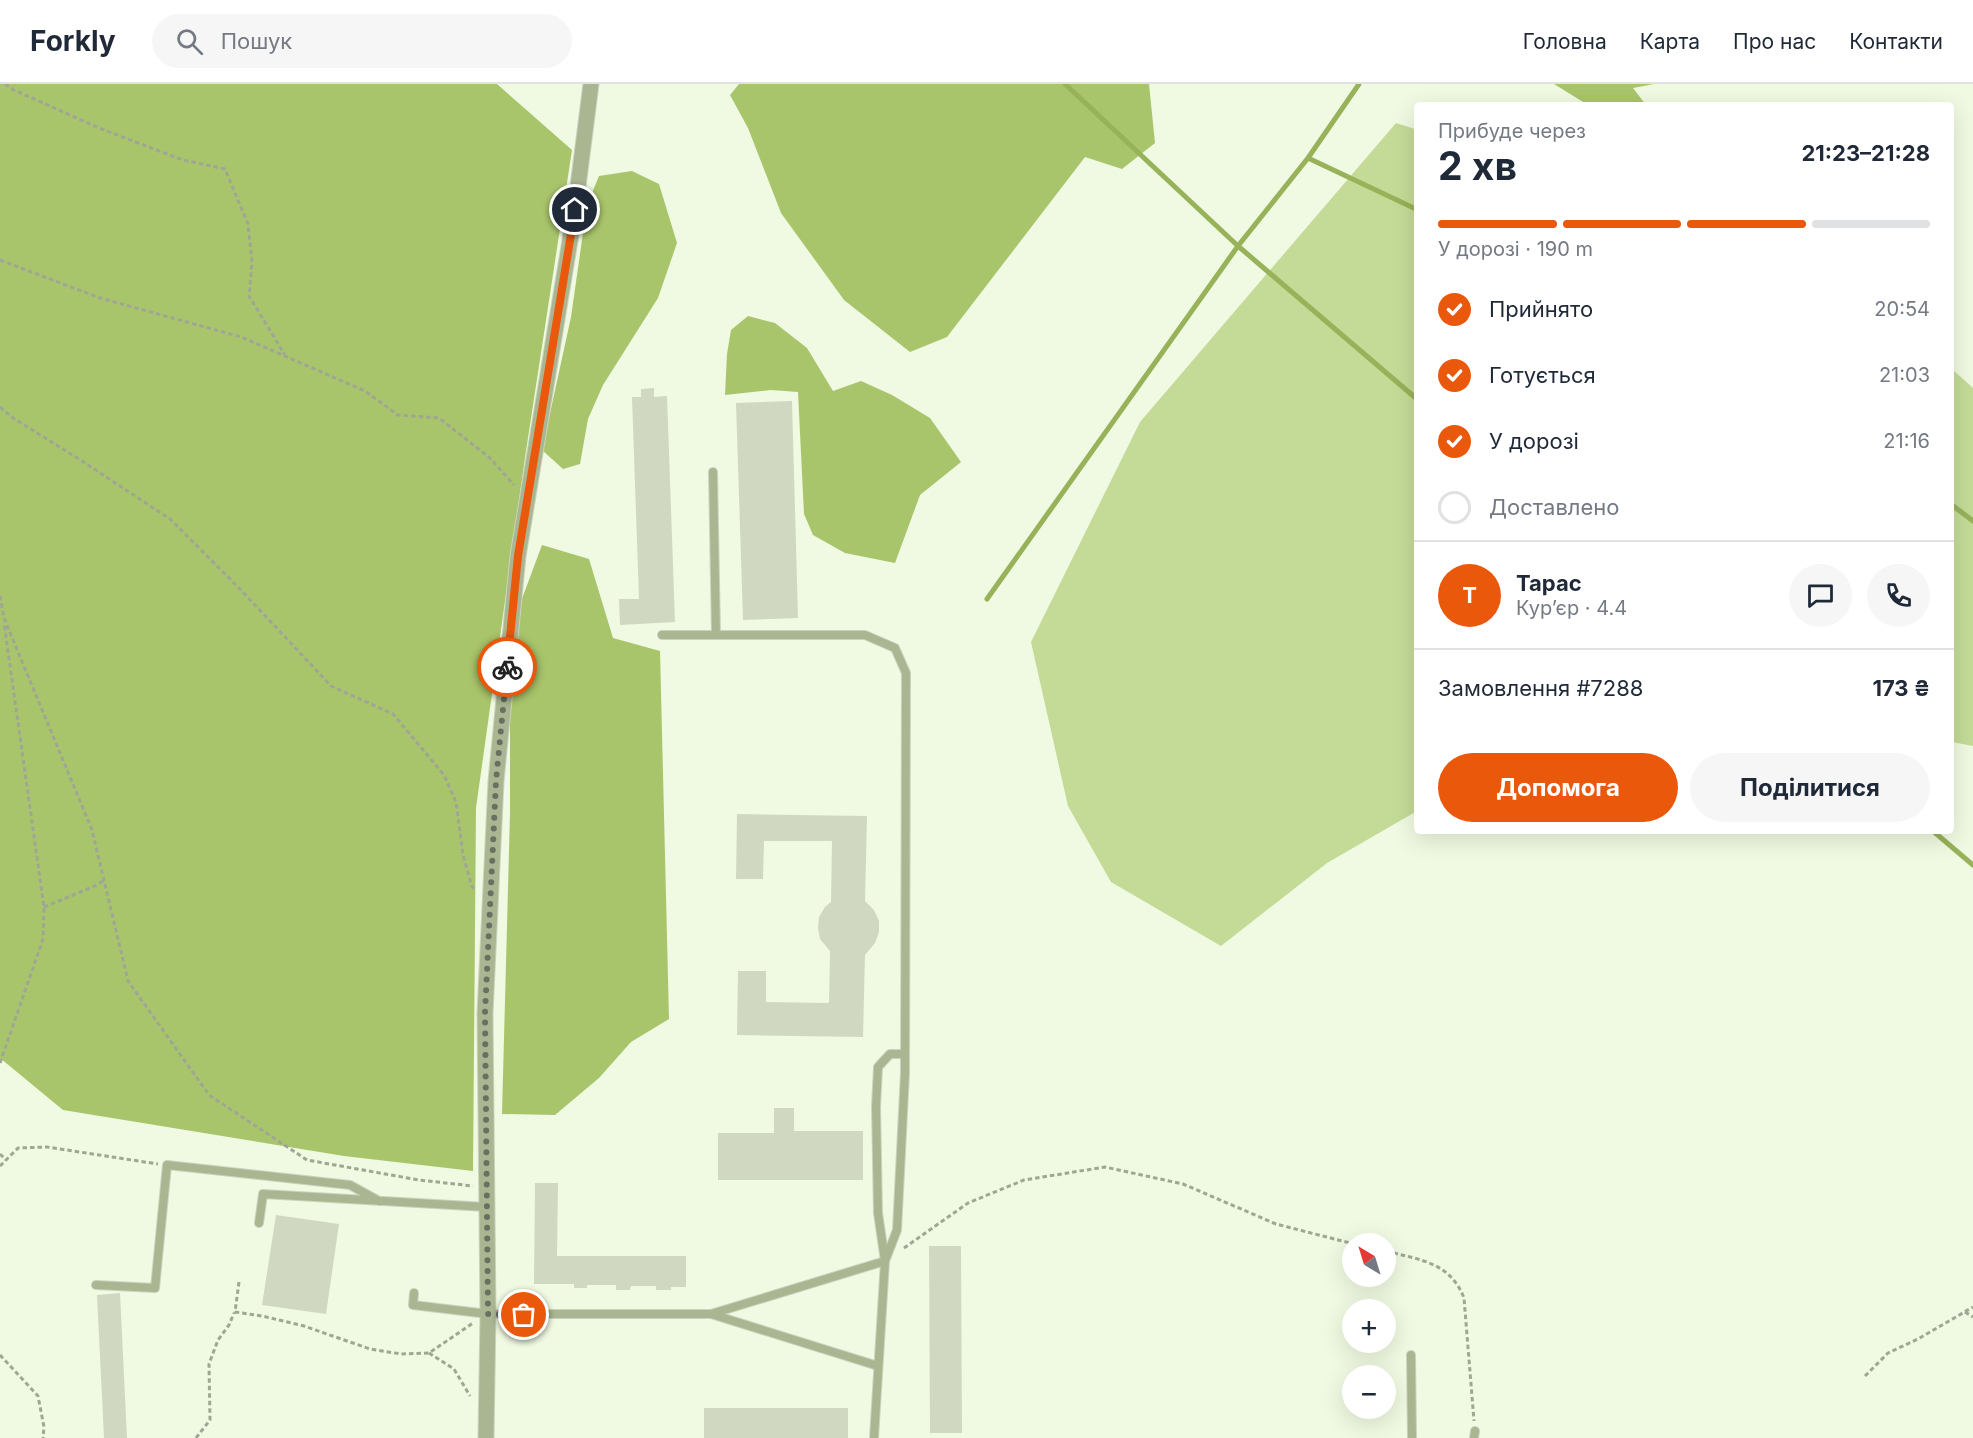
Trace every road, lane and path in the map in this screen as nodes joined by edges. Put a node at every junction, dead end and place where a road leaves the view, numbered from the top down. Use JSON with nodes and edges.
{"nodes":[{"id":1,"x":5,"y":84,"type":"edge"},
{"id":2,"x":591,"y":84,"type":"edge"},
{"id":3,"x":0,"y":260,"type":"edge"},
{"id":4,"x":286,"y":356,"type":"junction"},
{"id":5,"x":0,"y":407,"type":"edge"},
{"id":6,"x":713,"y":472,"type":"dead end"},
{"id":7,"x":527,"y":501,"type":"junction"},
{"id":8,"x":0,"y":596,"type":"edge"},
{"id":9,"x":4,"y":618,"type":"junction"},
{"id":10,"x":662,"y":635,"type":"dead end"},
{"id":11,"x":716,"y":635,"type":"junction"},
{"id":12,"x":104,"y":880,"type":"junction"},
{"id":13,"x":490,"y":902,"type":"junction"},
{"id":14,"x":44,"y":907,"type":"junction"},
{"id":15,"x":905,"y":1054,"type":"junction"},
{"id":16,"x":0,"y":1063,"type":"edge"},
{"id":17,"x":0,"y":1154,"type":"edge"},
{"id":18,"x":6,"y":1160,"type":"junction"},
{"id":19,"x":167,"y":1165,"type":"junction"},
{"id":20,"x":0,"y":1166,"type":"edge"},
{"id":21,"x":486,"y":1187,"type":"junction"},
{"id":22,"x":379,"y":1201,"type":"junction"},
{"id":23,"x":486,"y":1207,"type":"junction"},
{"id":24,"x":259,"y":1223,"type":"dead end"},
{"id":25,"x":1342,"y":1241,"type":"edge"},
{"id":26,"x":1396,"y":1254,"type":"edge"},
{"id":27,"x":885,"y":1261,"type":"junction"},
{"id":28,"x":239,"y":1282,"type":"dead end"},
{"id":29,"x":96,"y":1286,"type":"dead end"},
{"id":30,"x":414,"y":1293,"type":"dead end"},
{"id":31,"x":1973,"y":1306,"type":"edge"},
{"id":32,"x":235,"y":1312,"type":"junction"},
{"id":33,"x":1965,"y":1312,"type":"junction"},
{"id":34,"x":488,"y":1314,"type":"junction"},
{"id":35,"x":711,"y":1314,"type":"junction"},
{"id":36,"x":1973,"y":1317,"type":"edge"},
{"id":37,"x":429,"y":1353,"type":"junction"},
{"id":38,"x":0,"y":1355,"type":"edge"},
{"id":39,"x":1411,"y":1355,"type":"dead end"},
{"id":40,"x":878,"y":1366,"type":"junction"},
{"id":41,"x":1866,"y":1376,"type":"dead end"},
{"id":42,"x":486,"y":1418,"type":"junction"},
{"id":43,"x":1475,"y":1435,"type":"edge"},
{"id":44,"x":43,"y":1438,"type":"edge"},
{"id":45,"x":196,"y":1438,"type":"edge"},
{"id":46,"x":486,"y":1438,"type":"edge"},
{"id":47,"x":874,"y":1438,"type":"edge"},
{"id":48,"x":1412,"y":1438,"type":"edge"}],
"edges":[{"from":1,"to":4,"type":"path"},
{"from":2,"to":7,"type":"street"},
{"from":3,"to":4,"type":"path"},
{"from":4,"to":7,"type":"path"},
{"from":5,"to":13,"type":"path"},
{"from":6,"to":11,"type":"lane"},
{"from":7,"to":13,"type":"street"},
{"from":8,"to":9,"type":"path"},
{"from":9,"to":12,"type":"path"},
{"from":9,"to":14,"type":"path"},
{"from":10,"to":11,"type":"lane"},
{"from":11,"to":15,"type":"lane"},
{"from":12,"to":14,"type":"path"},
{"from":12,"to":21,"type":"path"},
{"from":13,"to":21,"type":"street"},
{"from":14,"to":16,"type":"path"},
{"from":15,"to":27,"type":"lane"},
{"from":15,"to":27,"type":"lane"},
{"from":17,"to":18,"type":"path"},
{"from":18,"to":19,"type":"path"},
{"from":18,"to":20,"type":"path"},
{"from":19,"to":22,"type":"lane"},
{"from":19,"to":29,"type":"lane"},
{"from":21,"to":23,"type":"street"},
{"from":22,"to":23,"type":"lane"},
{"from":22,"to":24,"type":"lane"},
{"from":23,"to":34,"type":"street"},
{"from":25,"to":27,"type":"path"},
{"from":26,"to":43,"type":"path"},
{"from":27,"to":35,"type":"lane"},
{"from":27,"to":40,"type":"lane"},
{"from":28,"to":32,"type":"path"},
{"from":30,"to":34,"type":"lane"},
{"from":31,"to":33,"type":"path"},
{"from":32,"to":37,"type":"path"},
{"from":32,"to":45,"type":"path"},
{"from":33,"to":36,"type":"path"},
{"from":33,"to":41,"type":"path"},
{"from":34,"to":35,"type":"lane"},
{"from":34,"to":37,"type":"path"},
{"from":34,"to":42,"type":"street"},
{"from":35,"to":40,"type":"lane"},
{"from":37,"to":42,"type":"path"},
{"from":38,"to":44,"type":"path"},
{"from":39,"to":48,"type":"lane"},
{"from":40,"to":47,"type":"lane"},
{"from":42,"to":46,"type":"street"}]}
